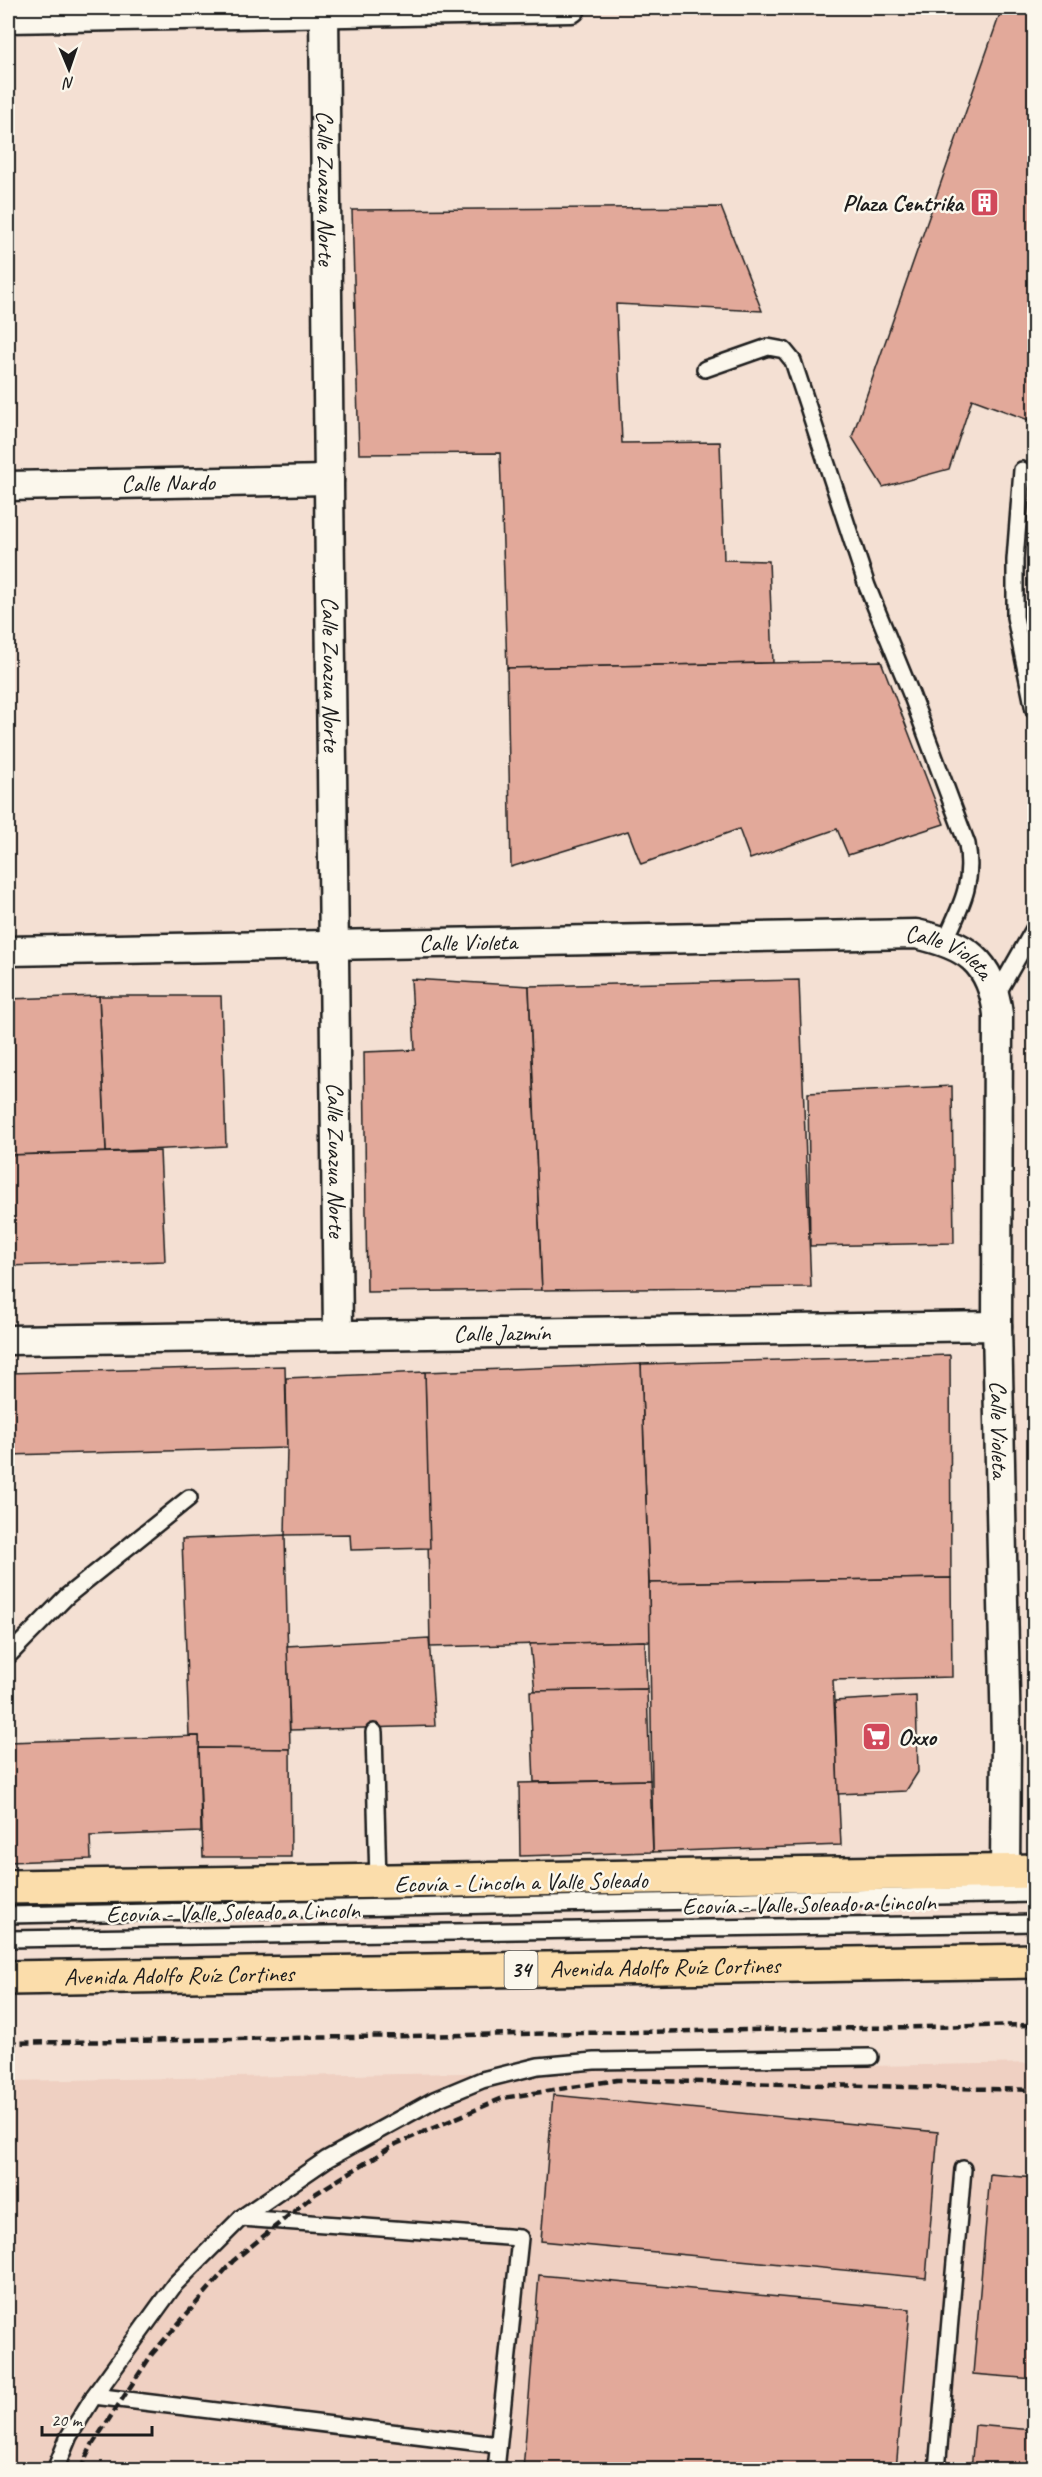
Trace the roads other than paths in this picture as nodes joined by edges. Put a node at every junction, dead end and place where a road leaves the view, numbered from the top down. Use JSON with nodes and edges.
{"nodes":[{"id":1,"x":571,"y":8,"type":"edge"},
{"id":2,"x":324,"y":12,"type":"junction"},
{"id":3,"x":8,"y":18,"type":"edge"},
{"id":4,"x":705,"y":369,"type":"dead end"},
{"id":5,"x":1022,"y":470,"type":"dead end"},
{"id":6,"x":329,"y":480,"type":"junction"},
{"id":7,"x":8,"y":486,"type":"edge"},
{"id":8,"x":1035,"y":710,"type":"edge"},
{"id":9,"x":1035,"y":929,"type":"edge"},
{"id":10,"x":945,"y":941,"type":"junction"},
{"id":11,"x":333,"y":946,"type":"junction"},
{"id":12,"x":8,"y":951,"type":"edge"},
{"id":13,"x":996,"y":996,"type":"junction"},
{"id":14,"x":997,"y":1326,"type":"junction"},
{"id":15,"x":338,"y":1335,"type":"junction"},
{"id":16,"x":8,"y":1340,"type":"edge"},
{"id":17,"x":189,"y":1498,"type":"dead end"},
{"id":18,"x":8,"y":1656,"type":"edge"},
{"id":19,"x":374,"y":1732,"type":"dead end"},
{"id":20,"x":1020,"y":1871,"type":"edge"},
{"id":21,"x":378,"y":1881,"type":"junction"},
{"id":22,"x":1035,"y":1894,"type":"edge"},
{"id":23,"x":12,"y":1906,"type":"edge"},
{"id":24,"x":1035,"y":1923,"type":"edge"},
{"id":25,"x":8,"y":1939,"type":"edge"},
{"id":26,"x":1035,"y":1961,"type":"edge"},
{"id":27,"x":8,"y":1978,"type":"edge"},
{"id":28,"x":870,"y":2057,"type":"dead end"},
{"id":29,"x":963,"y":2169,"type":"dead end"},
{"id":30,"x":241,"y":2218,"type":"junction"},
{"id":31,"x":94,"y":2396,"type":"junction"},
{"id":32,"x":498,"y":2445,"type":"junction"},
{"id":33,"x":56,"y":2469,"type":"edge"},
{"id":34,"x":496,"y":2469,"type":"edge"},
{"id":35,"x":937,"y":2469,"type":"edge"}],
"edges":[{"from":1,"to":2,"type":"street"},
{"from":2,"to":3,"type":"street"},
{"from":2,"to":6,"type":"street","name":"Calle Zuazua Norte"},
{"from":4,"to":10,"type":"lane"},
{"from":5,"to":8,"type":"lane"},
{"from":6,"to":7,"type":"street","name":"Calle Nardo"},
{"from":6,"to":11,"type":"street","name":"Calle Zuazua Norte"},
{"from":9,"to":13,"type":"lane"},
{"from":10,"to":11,"type":"street","name":"Calle Violeta"},
{"from":10,"to":13,"type":"street","name":"Calle Violeta"},
{"from":11,"to":12,"type":"street","name":"Calle Violeta"},
{"from":11,"to":15,"type":"street","name":"Calle Zuazua Norte"},
{"from":13,"to":14,"type":"street","name":"Calle Violeta"},
{"from":14,"to":15,"type":"street","name":"Calle Jazmín"},
{"from":14,"to":20,"type":"street","name":"Calle Violeta"},
{"from":15,"to":16,"type":"street","name":"Calle Jazmín"},
{"from":17,"to":18,"type":"lane"},
{"from":19,"to":21,"type":"lane"},
{"from":20,"to":21,"type":"main road"},
{"from":21,"to":23,"type":"main road"},
{"from":22,"to":23,"type":"lane","name":"Ecovía - Lincoln a Valle Soleado"},
{"from":24,"to":25,"type":"lane","name":"Ecovía - Valle Soleado a Lincoln"},
{"from":26,"to":27,"type":"main road","name":"Avenida Adolfo Ruíz Cortines","number":"34"},
{"from":28,"to":30,"type":"lane"},
{"from":29,"to":35,"type":"lane"},
{"from":30,"to":31,"type":"lane"},
{"from":30,"to":32,"type":"lane"},
{"from":31,"to":32,"type":"lane"},
{"from":31,"to":33,"type":"lane"},
{"from":32,"to":34,"type":"lane"}]}
